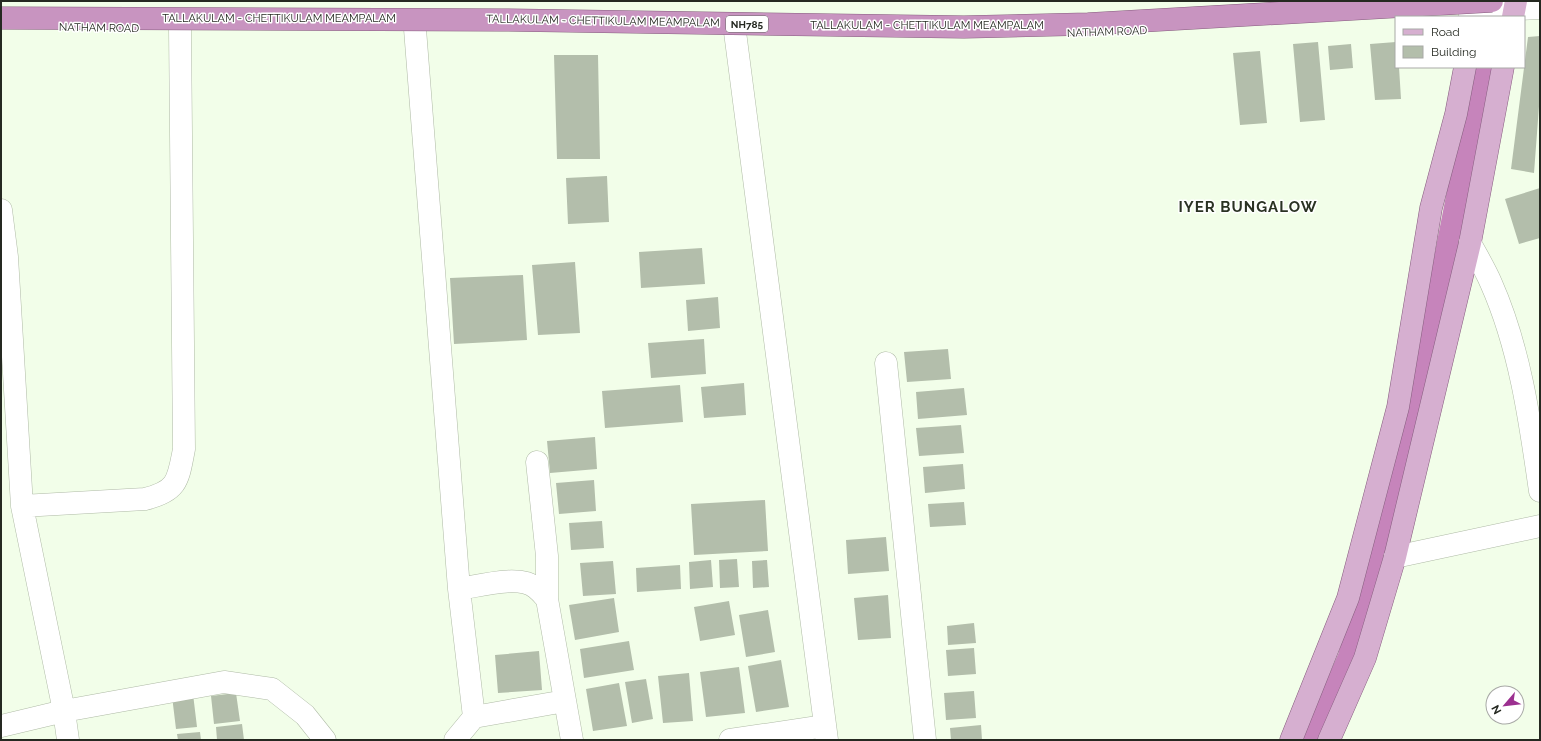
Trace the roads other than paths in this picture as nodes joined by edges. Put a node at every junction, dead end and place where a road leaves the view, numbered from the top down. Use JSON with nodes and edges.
{"nodes":[{"id":1,"x":1479,"y":7,"type":"edge"},
{"id":2,"x":1540,"y":8,"type":"edge"},
{"id":3,"x":1515,"y":9,"type":"edge"},
{"id":4,"x":1,"y":18,"type":"edge"},
{"id":5,"x":1,"y":26,"type":"edge"},
{"id":6,"x":180,"y":28,"type":"junction"},
{"id":7,"x":415,"y":29,"type":"junction"},
{"id":8,"x":735,"y":32,"type":"junction"},
{"id":9,"x":1465,"y":68,"type":"edge"},
{"id":10,"x":1504,"y":68,"type":"edge"},
{"id":11,"x":1,"y":210,"type":"edge"},
{"id":12,"x":1470,"y":243,"type":"junction"},
{"id":13,"x":6,"y":335,"type":"edge"},
{"id":14,"x":886,"y":363,"type":"dead end"},
{"id":15,"x":537,"y":462,"type":"dead end"},
{"id":16,"x":1540,"y":491,"type":"edge"},
{"id":17,"x":22,"y":506,"type":"junction"},
{"id":18,"x":1540,"y":526,"type":"edge"},
{"id":19,"x":1395,"y":557,"type":"junction"},
{"id":20,"x":459,"y":589,"type":"junction"},
{"id":21,"x":547,"y":599,"type":"junction"},
{"id":22,"x":565,"y":701,"type":"junction"},
{"id":23,"x":64,"y":711,"type":"junction"},
{"id":24,"x":474,"y":717,"type":"junction"},
{"id":25,"x":1,"y":726,"type":"edge"},
{"id":26,"x":826,"y":733,"type":"edge"},
{"id":27,"x":68,"y":740,"type":"edge"},
{"id":28,"x":325,"y":740,"type":"edge"},
{"id":29,"x":455,"y":740,"type":"edge"},
{"id":30,"x":572,"y":740,"type":"edge"},
{"id":31,"x":730,"y":740,"type":"edge"},
{"id":32,"x":926,"y":740,"type":"edge"},
{"id":33,"x":1291,"y":740,"type":"edge"},
{"id":34,"x":1329,"y":740,"type":"edge"}],
"edges":[{"from":1,"to":3,"type":"street","name":"NATHAM ROAD"},
{"from":1,"to":4,"type":"highway","name":"TALLAKULAM - CHETTIKULAM MEAMPALAM","number":"NH785","bridge":true},
{"from":1,"to":8,"type":"street","name":"NATHAM ROAD"},
{"from":2,"to":3,"type":"street","name":"NATHAM ROAD"},
{"from":5,"to":6,"type":"street","name":"NATHAM ROAD"},
{"from":6,"to":7,"type":"street","name":"NATHAM ROAD"},
{"from":6,"to":17,"type":"street"},
{"from":7,"to":8,"type":"street","name":"NATHAM ROAD"},
{"from":7,"to":20,"type":"street"},
{"from":8,"to":26,"type":"street"},
{"from":9,"to":33,"type":"main road"},
{"from":10,"to":12,"type":"main road"},
{"from":11,"to":13,"type":"street"},
{"from":12,"to":16,"type":"street"},
{"from":12,"to":19,"type":"main road"},
{"from":13,"to":17,"type":"street"},
{"from":14,"to":32,"type":"street"},
{"from":15,"to":21,"type":"street"},
{"from":17,"to":23,"type":"street"},
{"from":18,"to":19,"type":"street"},
{"from":19,"to":34,"type":"main road"},
{"from":20,"to":21,"type":"street"},
{"from":20,"to":24,"type":"street"},
{"from":21,"to":22,"type":"street"},
{"from":22,"to":24,"type":"street"},
{"from":22,"to":30,"type":"street"},
{"from":23,"to":25,"type":"street"},
{"from":23,"to":27,"type":"street"},
{"from":23,"to":28,"type":"street"},
{"from":24,"to":29,"type":"street"},
{"from":26,"to":31,"type":"street"}]}
